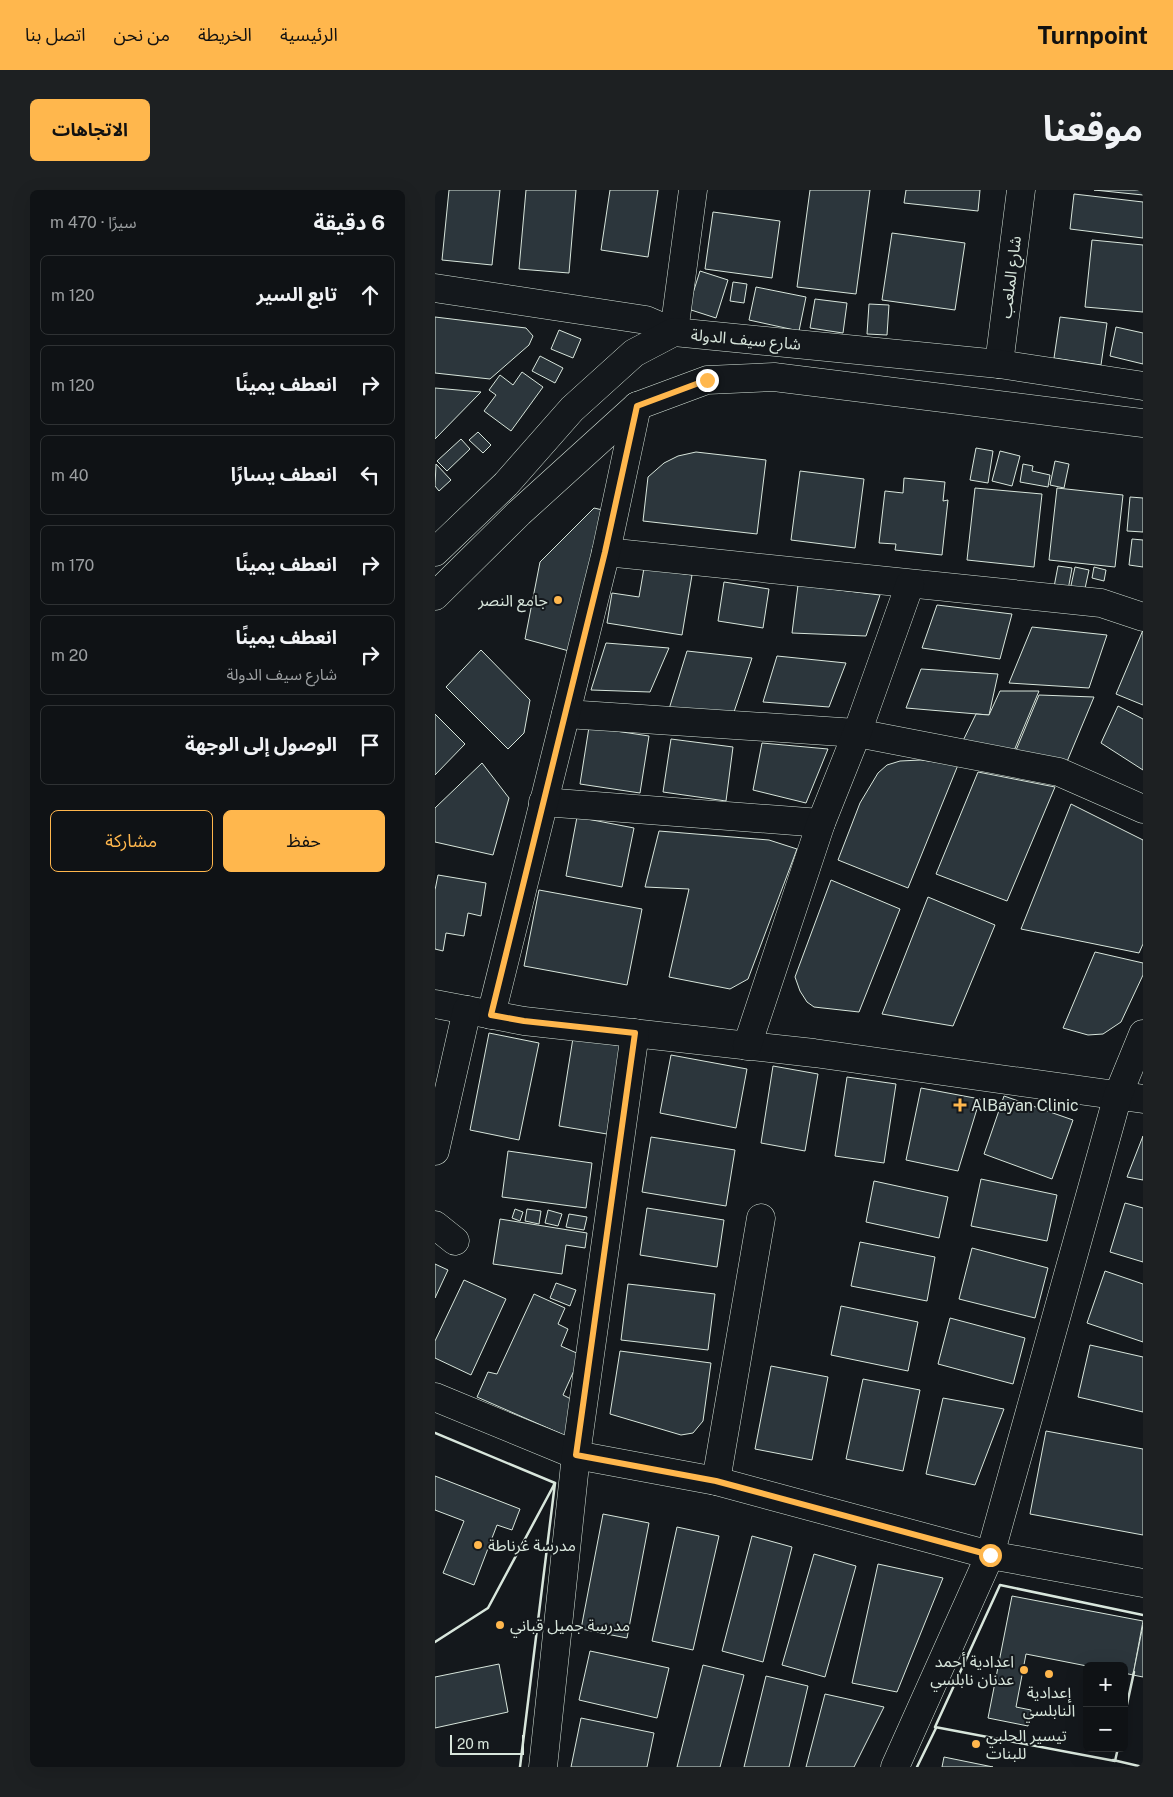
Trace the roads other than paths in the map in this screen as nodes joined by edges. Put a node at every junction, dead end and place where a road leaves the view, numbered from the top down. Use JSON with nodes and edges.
{"nodes":[{"id":1,"x":693,"y":190,"type":"edge"},
{"id":2,"x":1021,"y":190,"type":"edge"},
{"id":3,"x":435,"y":288,"type":"edge"},
{"id":4,"x":675,"y":332,"type":"junction"},
{"id":5,"x":999,"y":364,"type":"junction"},
{"id":6,"x":1143,"y":386,"type":"edge"},
{"id":7,"x":637,"y":406,"type":"junction"},
{"id":8,"x":1143,"y":423,"type":"edge"},
{"id":9,"x":506,"y":484,"type":"junction"},
{"id":10,"x":519,"y":513,"type":"junction"},
{"id":11,"x":435,"y":552,"type":"edge"},
{"id":12,"x":605,"y":552,"type":"junction"},
{"id":13,"x":910,"y":584,"type":"junction"},
{"id":14,"x":435,"y":596,"type":"edge"},
{"id":15,"x":1143,"y":617,"type":"edge"},
{"id":16,"x":565,"y":714,"type":"junction"},
{"id":17,"x":857,"y":733,"type":"junction"},
{"id":18,"x":543,"y":802,"type":"junction"},
{"id":19,"x":1143,"y":809,"type":"edge"},
{"id":20,"x":821,"y":823,"type":"junction"},
{"id":21,"x":435,"y":1004,"type":"edge"},
{"id":22,"x":479,"y":1012,"type":"junction"},
{"id":23,"x":635,"y":1033,"type":"junction"},
{"id":24,"x":1143,"y":1034,"type":"edge"},
{"id":25,"x":747,"y":1046,"type":"junction"},
{"id":26,"x":1131,"y":1097,"type":"edge"},
{"id":27,"x":435,"y":1151,"type":"edge"},
{"id":28,"x":761,"y":1218,"type":"dead end"},
{"id":29,"x":435,"y":1397,"type":"edge"},
{"id":30,"x":576,"y":1455,"type":"junction"},
{"id":31,"x":716,"y":1481,"type":"junction"},
{"id":32,"x":990,"y":1555,"type":"junction"},
{"id":33,"x":1143,"y":1583,"type":"edge"},
{"id":34,"x":543,"y":1767,"type":"edge"},
{"id":35,"x":895,"y":1767,"type":"edge"}],
"edges":[{"from":1,"to":4,"type":"street"},
{"from":2,"to":5,"type":"street","name":"شارع الملعب"},
{"from":3,"to":4,"type":"street"},
{"from":4,"to":5,"type":"street","name":"شارع سيف الدولة"},
{"from":4,"to":9,"type":"street","name":"شارع سيف الدولة"},
{"from":5,"to":6,"type":"street","name":"شارع سيف الدولة"},
{"from":7,"to":8,"type":"street"},
{"from":7,"to":10,"type":"street"},
{"from":7,"to":12,"type":"street"},
{"from":9,"to":10,"type":"street"},
{"from":9,"to":11,"type":"street","name":"شارع سيف الدولة"},
{"from":10,"to":14,"type":"street"},
{"from":12,"to":13,"type":"street"},
{"from":12,"to":16,"type":"street"},
{"from":13,"to":15,"type":"street"},
{"from":13,"to":17,"type":"street"},
{"from":16,"to":17,"type":"street"},
{"from":16,"to":18,"type":"street"},
{"from":17,"to":19,"type":"street"},
{"from":17,"to":20,"type":"street"},
{"from":18,"to":20,"type":"street"},
{"from":18,"to":22,"type":"street"},
{"from":20,"to":25,"type":"street"},
{"from":21,"to":22,"type":"street"},
{"from":22,"to":23,"type":"street"},
{"from":22,"to":27,"type":"street"},
{"from":23,"to":25,"type":"street"},
{"from":23,"to":30,"type":"street"},
{"from":24,"to":26,"type":"street"},
{"from":25,"to":26,"type":"street"},
{"from":26,"to":32,"type":"street"},
{"from":28,"to":31,"type":"street"},
{"from":29,"to":30,"type":"street"},
{"from":30,"to":31,"type":"street"},
{"from":30,"to":34,"type":"street"},
{"from":31,"to":32,"type":"street"},
{"from":32,"to":33,"type":"street"},
{"from":32,"to":35,"type":"street"}]}
